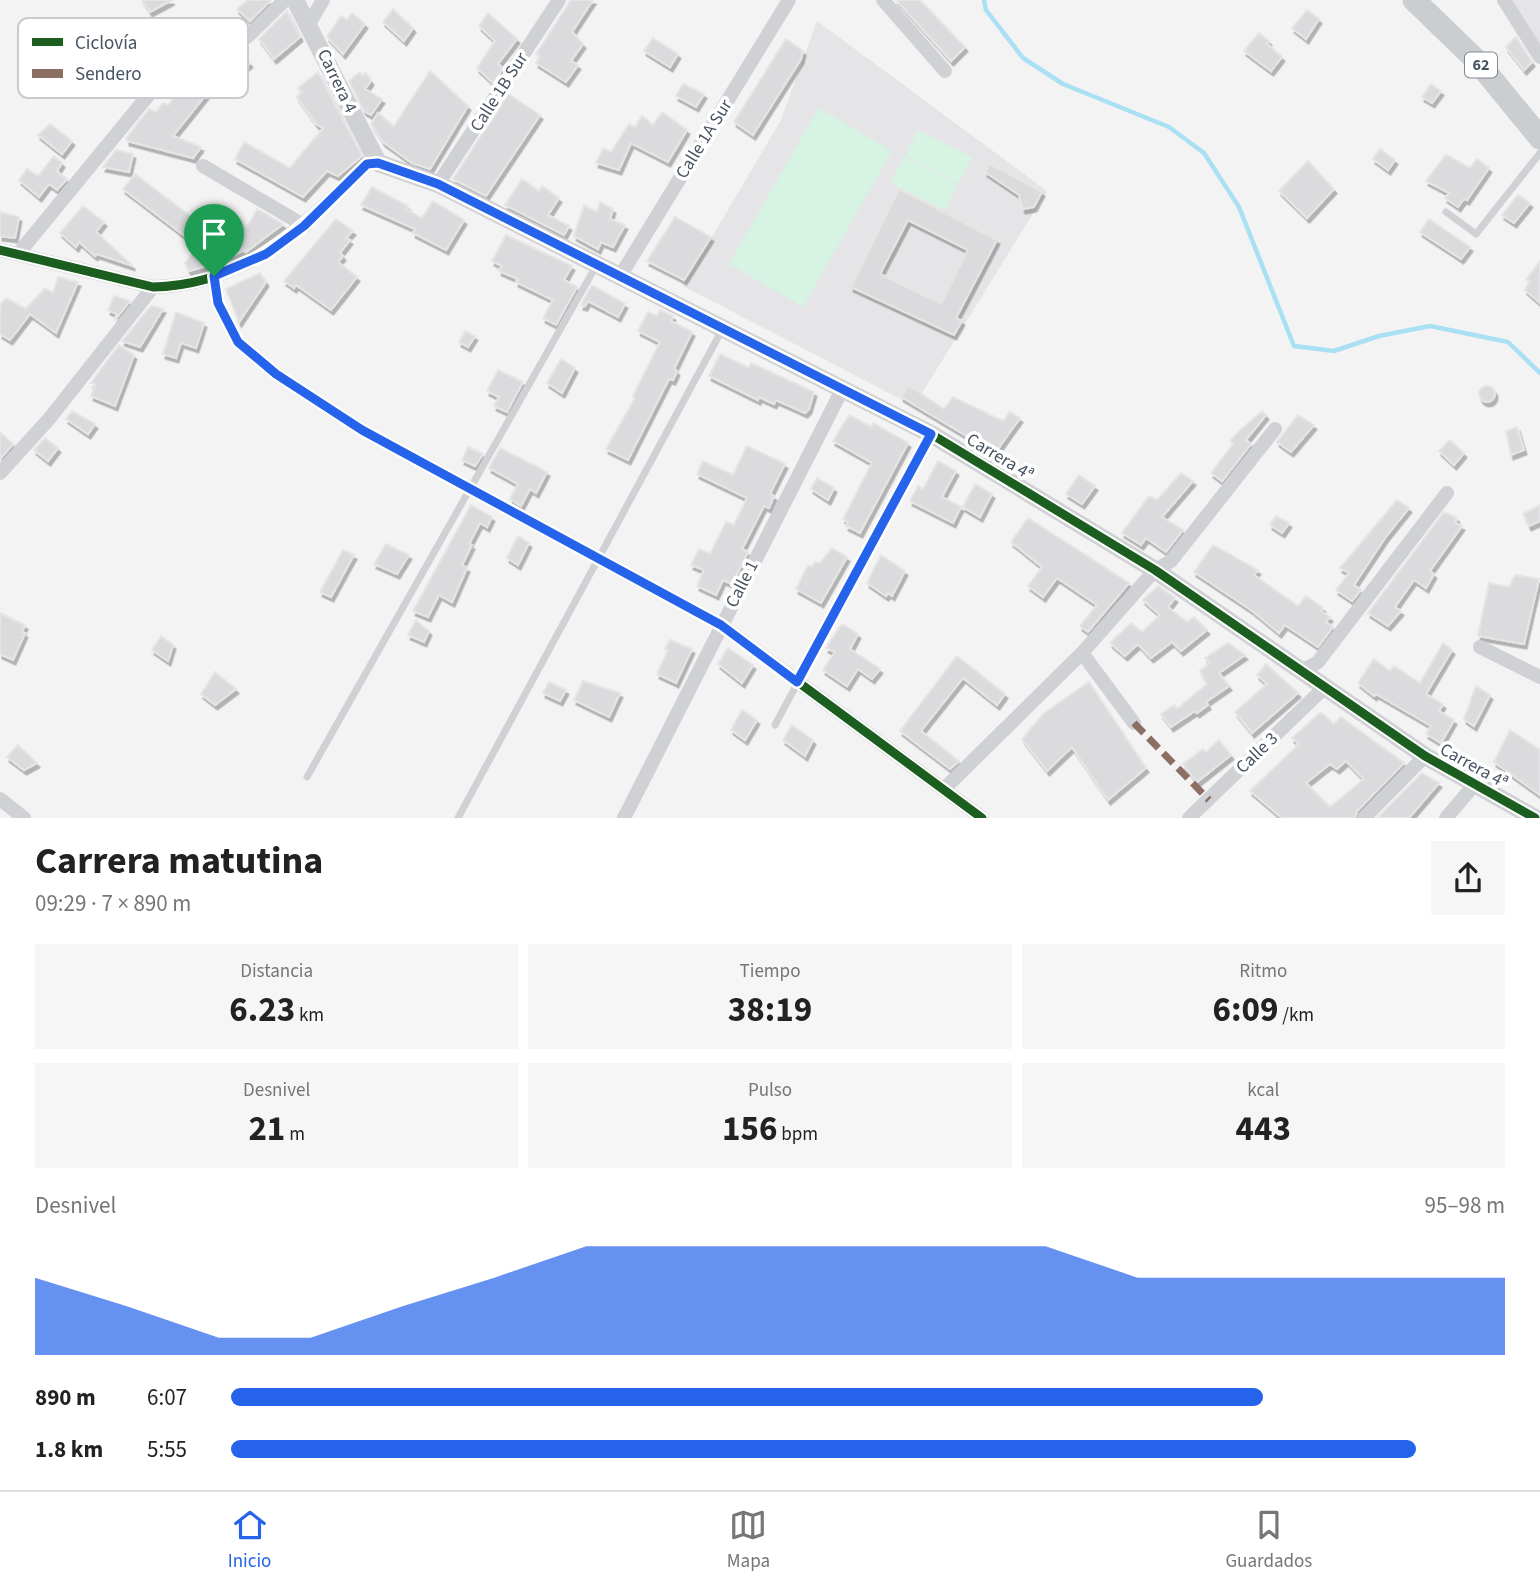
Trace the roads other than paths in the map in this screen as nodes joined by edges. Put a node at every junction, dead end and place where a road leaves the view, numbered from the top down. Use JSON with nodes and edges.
{"nodes":[{"id":1,"x":285,"y":0,"type":"edge"},
{"id":2,"x":295,"y":0,"type":"edge"},
{"id":3,"x":323,"y":0,"type":"edge"},
{"id":4,"x":559,"y":0,"type":"edge"},
{"id":5,"x":789,"y":0,"type":"edge"},
{"id":6,"x":883,"y":0,"type":"edge"},
{"id":7,"x":1413,"y":0,"type":"edge"},
{"id":8,"x":1504,"y":0,"type":"edge"},
{"id":9,"x":309,"y":24,"type":"junction"},
{"id":10,"x":248,"y":36,"type":"edge"},
{"id":11,"x":1540,"y":57,"type":"edge"},
{"id":12,"x":945,"y":71,"type":"dead end"},
{"id":13,"x":146,"y":98,"type":"edge"},
{"id":14,"x":1540,"y":138,"type":"edge"},
{"id":15,"x":1540,"y":153,"type":"edge"},
{"id":16,"x":378,"y":163,"type":"junction"},
{"id":17,"x":203,"y":166,"type":"dead end"},
{"id":18,"x":438,"y":184,"type":"junction"},
{"id":19,"x":1446,"y":212,"type":"dead end"},
{"id":20,"x":304,"y":226,"type":"junction"},
{"id":21,"x":0,"y":250,"type":"edge"},
{"id":22,"x":18,"y":254,"type":"junction"},
{"id":23,"x":596,"y":265,"type":"junction"},
{"id":24,"x":214,"y":276,"type":"junction"},
{"id":25,"x":619,"y":278,"type":"junction"},
{"id":26,"x":153,"y":287,"type":"junction"},
{"id":27,"x":723,"y":329,"type":"junction"},
{"id":28,"x":843,"y":388,"type":"junction"},
{"id":29,"x":1275,"y":429,"type":"dead end"},
{"id":30,"x":931,"y":434,"type":"junction"},
{"id":31,"x":0,"y":473,"type":"edge"},
{"id":32,"x":472,"y":490,"type":"junction"},
{"id":33,"x":1447,"y":493,"type":"dead end"},
{"id":34,"x":600,"y":558,"type":"junction"},
{"id":35,"x":1155,"y":570,"type":"junction"},
{"id":36,"x":721,"y":625,"type":"junction"},
{"id":37,"x":1480,"y":647,"type":"dead end"},
{"id":38,"x":1082,"y":653,"type":"junction"},
{"id":39,"x":1302,"y":671,"type":"junction"},
{"id":40,"x":1540,"y":677,"type":"edge"},
{"id":41,"x":797,"y":682,"type":"junction"},
{"id":42,"x":1324,"y":688,"type":"junction"},
{"id":43,"x":1135,"y":723,"type":"dead end"},
{"id":44,"x":775,"y":725,"type":"dead end"},
{"id":45,"x":1425,"y":756,"type":"junction"},
{"id":46,"x":307,"y":776,"type":"dead end"},
{"id":47,"x":1475,"y":784,"type":"junction"},
{"id":48,"x":944,"y":789,"type":"junction"},
{"id":49,"x":0,"y":799,"type":"edge"},
{"id":50,"x":24,"y":818,"type":"edge"},
{"id":51,"x":458,"y":818,"type":"edge"},
{"id":52,"x":624,"y":818,"type":"edge"},
{"id":53,"x":982,"y":818,"type":"edge"},
{"id":54,"x":1189,"y":818,"type":"edge"},
{"id":55,"x":1364,"y":818,"type":"edge"},
{"id":56,"x":1446,"y":818,"type":"edge"},
{"id":57,"x":1535,"y":818,"type":"edge"}],
"edges":[{"from":1,"to":10,"type":"street"},
{"from":2,"to":9,"type":"street","name":"Carrera 4"},
{"from":3,"to":9,"type":"street"},
{"from":4,"to":18,"type":"street","name":"Calle 1B Sur"},
{"from":5,"to":25,"type":"street","name":"Calle 1A Sur"},
{"from":6,"to":12,"type":"street"},
{"from":7,"to":14,"type":"main road","number":"62"},
{"from":8,"to":11,"type":"street"},
{"from":9,"to":16,"type":"street","name":"Carrera 4"},
{"from":13,"to":22,"type":"street"},
{"from":15,"to":19,"type":"lane"},
{"from":16,"to":18,"type":"street","name":"Carrera 4ª"},
{"from":16,"to":20,"type":"street"},
{"from":17,"to":20,"type":"street"},
{"from":18,"to":23,"type":"street","name":"Carrera 4ª"},
{"from":20,"to":24,"type":"street"},
{"from":21,"to":22,"type":"street"},
{"from":22,"to":26,"type":"street"},
{"from":23,"to":25,"type":"street","name":"Carrera 4ª"},
{"from":23,"to":32,"type":"lane"},
{"from":24,"to":26,"type":"street"},
{"from":24,"to":32,"type":"street"},
{"from":25,"to":27,"type":"street","name":"Carrera 4ª"},
{"from":26,"to":31,"type":"street"},
{"from":27,"to":28,"type":"street","name":"Carrera 4ª"},
{"from":27,"to":34,"type":"lane"},
{"from":28,"to":30,"type":"street","name":"Carrera 4ª"},
{"from":28,"to":36,"type":"street","name":"Calle 1"},
{"from":29,"to":35,"type":"street"},
{"from":30,"to":35,"type":"street","name":"Carrera 4ª"},
{"from":30,"to":41,"type":"lane"},
{"from":32,"to":34,"type":"street"},
{"from":32,"to":46,"type":"lane"},
{"from":33,"to":39,"type":"street"},
{"from":34,"to":36,"type":"street"},
{"from":34,"to":51,"type":"lane"},
{"from":35,"to":38,"type":"street"},
{"from":35,"to":39,"type":"street","name":"Carrera 4ª"},
{"from":36,"to":41,"type":"street"},
{"from":36,"to":52,"type":"street","name":"Calle 1"},
{"from":37,"to":40,"type":"street"},
{"from":38,"to":43,"type":"street"},
{"from":38,"to":48,"type":"street"},
{"from":39,"to":42,"type":"street","name":"Carrera 4ª"},
{"from":41,"to":44,"type":"lane"},
{"from":41,"to":48,"type":"street"},
{"from":42,"to":45,"type":"street","name":"Carrera 4ª"},
{"from":42,"to":54,"type":"street","name":"Calle 3"},
{"from":45,"to":47,"type":"street","name":"Carrera 4ª"},
{"from":45,"to":55,"type":"street"},
{"from":47,"to":56,"type":"street"},
{"from":47,"to":57,"type":"street","name":"Carrera 4ª"},
{"from":48,"to":53,"type":"street"},
{"from":49,"to":50,"type":"street"}]}
